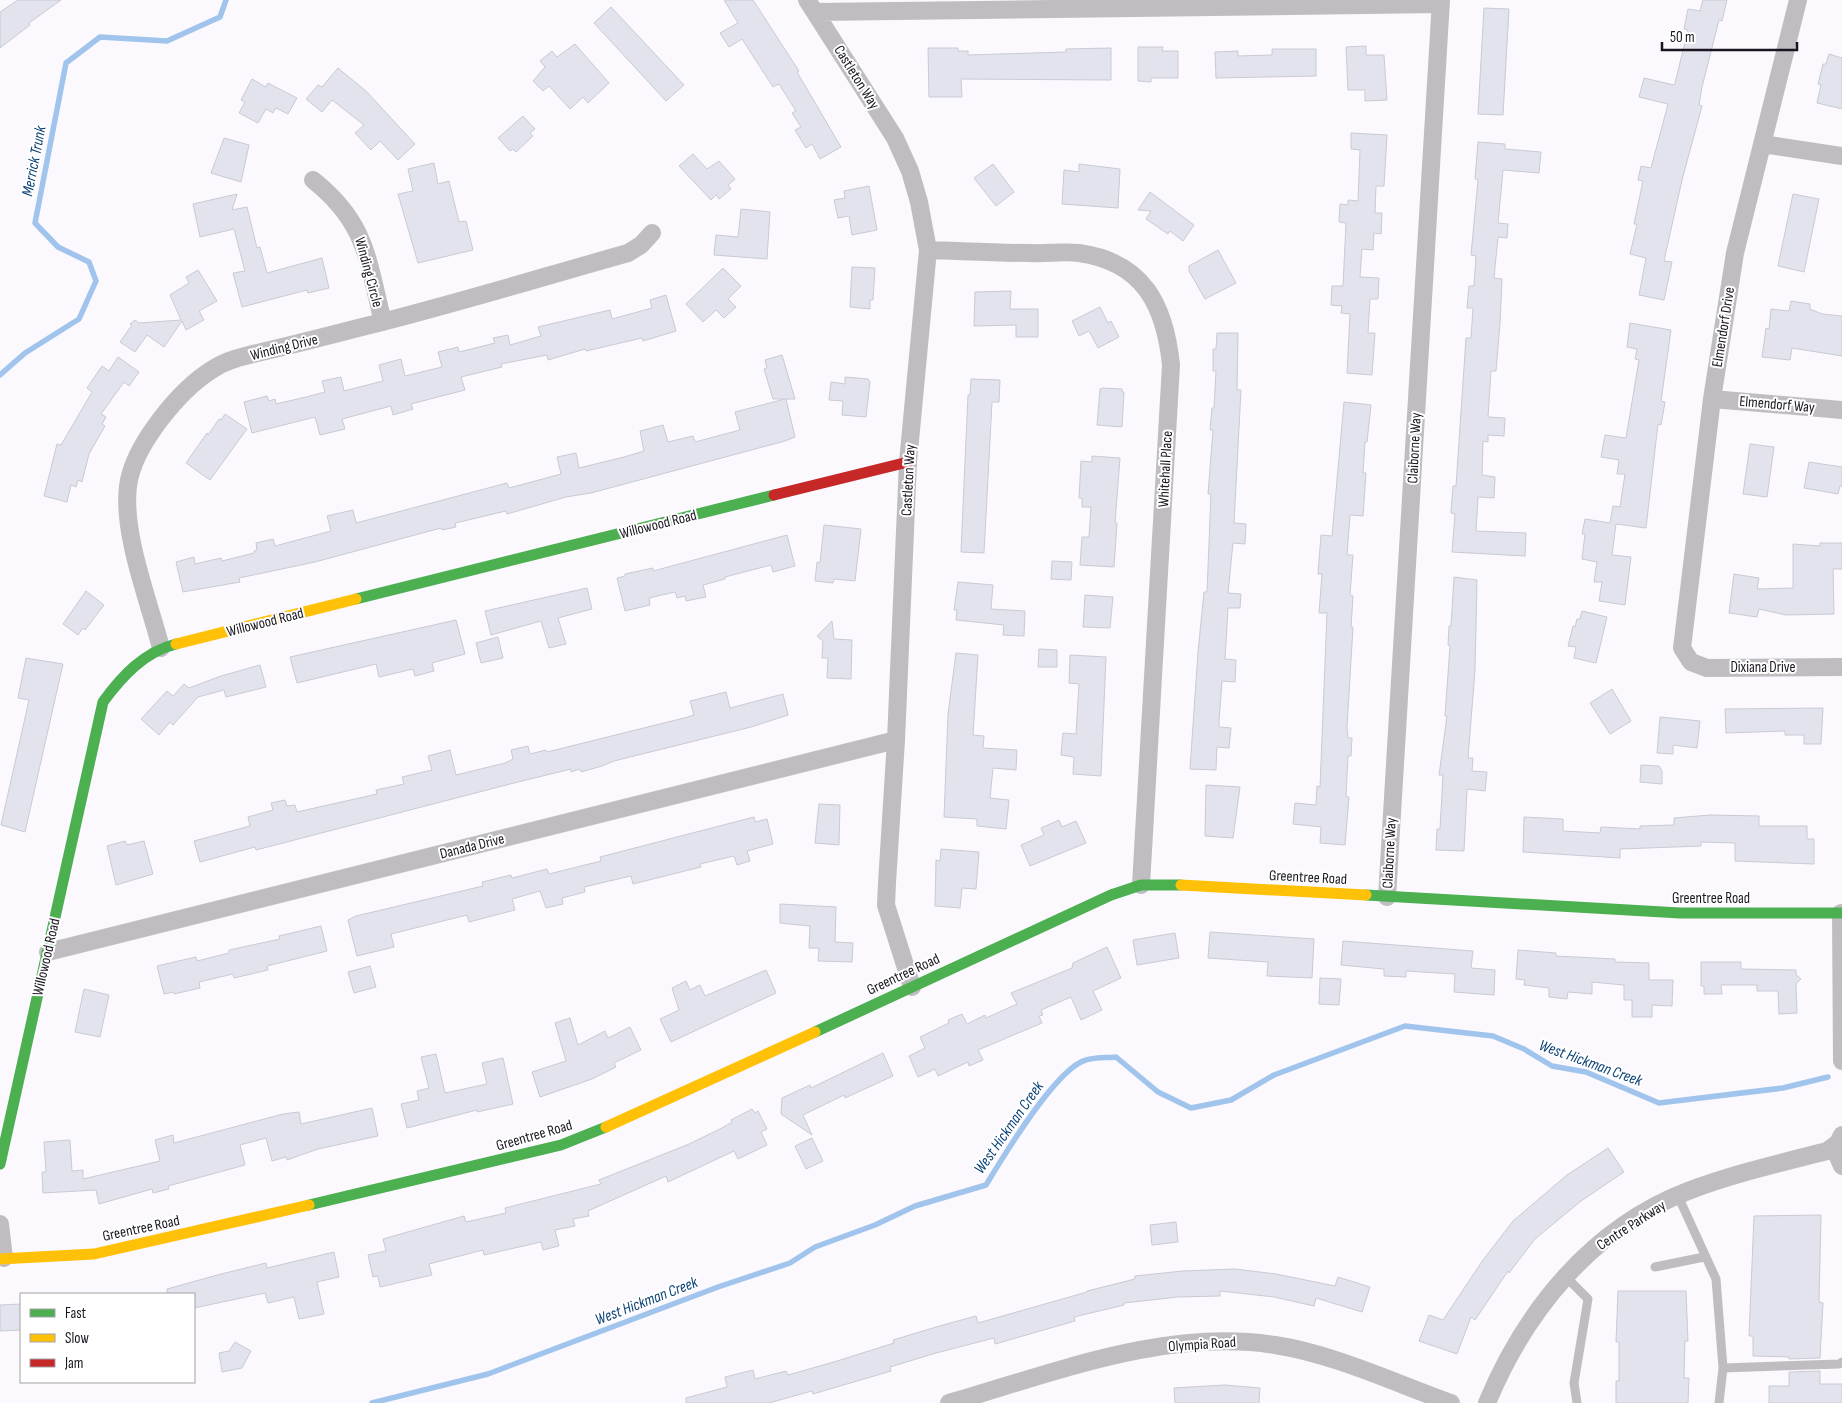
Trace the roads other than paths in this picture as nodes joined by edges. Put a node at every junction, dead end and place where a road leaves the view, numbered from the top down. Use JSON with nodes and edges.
{"nodes":[{"id":1,"x":1798,"y":0,"type":"edge"},
{"id":2,"x":1441,"y":2,"type":"edge"},
{"id":3,"x":811,"y":6,"type":"edge"},
{"id":4,"x":1762,"y":144,"type":"junction"},
{"id":5,"x":1842,"y":156,"type":"edge"},
{"id":6,"x":313,"y":180,"type":"dead end"},
{"id":7,"x":652,"y":233,"type":"dead end"},
{"id":8,"x":928,"y":250,"type":"junction"},
{"id":9,"x":383,"y":322,"type":"junction"},
{"id":10,"x":1712,"y":399,"type":"junction"},
{"id":11,"x":1842,"y":410,"type":"edge"},
{"id":12,"x":908,"y":462,"type":"junction"},
{"id":13,"x":162,"y":648,"type":"junction"},
{"id":14,"x":1687,"y":658,"type":"joint"},
{"id":15,"x":1842,"y":667,"type":"edge"},
{"id":16,"x":896,"y":740,"type":"junction"},
{"id":17,"x":1141,"y":885,"type":"junction"},
{"id":18,"x":1387,"y":897,"type":"junction"},
{"id":19,"x":1842,"y":913,"type":"edge"},
{"id":20,"x":48,"y":952,"type":"junction"},
{"id":21,"x":912,"y":987,"type":"junction"},
{"id":22,"x":1842,"y":1061,"type":"edge"},
{"id":23,"x":1838,"y":1141,"type":"edge"},
{"id":24,"x":0,"y":1164,"type":"edge"},
{"id":25,"x":1842,"y":1166,"type":"edge"},
{"id":26,"x":1678,"y":1196,"type":"junction"},
{"id":27,"x":0,"y":1224,"type":"edge"},
{"id":28,"x":1704,"y":1257,"type":"junction"},
{"id":29,"x":2,"y":1259,"type":"edge"},
{"id":30,"x":1655,"y":1266,"type":"dead end"},
{"id":31,"x":1565,"y":1276,"type":"junction"},
{"id":32,"x":1842,"y":1362,"type":"edge"},
{"id":33,"x":1723,"y":1368,"type":"junction"},
{"id":34,"x":949,"y":1403,"type":"edge"},
{"id":35,"x":1451,"y":1403,"type":"edge"},
{"id":36,"x":1487,"y":1403,"type":"edge"},
{"id":37,"x":1577,"y":1403,"type":"edge"},
{"id":38,"x":1719,"y":1403,"type":"edge"}],
"edges":[{"from":1,"to":4,"type":"street","name":"Elmendorf Drive"},
{"from":2,"to":3,"type":"street"},
{"from":2,"to":18,"type":"street","name":"Claiborne Way"},
{"from":3,"to":8,"type":"street","name":"Castleton Way"},
{"from":4,"to":5,"type":"street"},
{"from":4,"to":10,"type":"street","name":"Elmendorf Drive"},
{"from":6,"to":9,"type":"street","name":"Winding Circle"},
{"from":7,"to":9,"type":"street","name":"Winding Drive"},
{"from":8,"to":12,"type":"street","name":"Castleton Way"},
{"from":8,"to":17,"type":"street","name":"Whitehall Place"},
{"from":9,"to":13,"type":"street","name":"Winding Drive"},
{"from":10,"to":11,"type":"street","name":"Elmendorf Way"},
{"from":10,"to":14,"type":"street","name":"Elmendorf Drive"},
{"from":12,"to":13,"type":"street","name":"Willowood Road"},
{"from":12,"to":16,"type":"street","name":"Castleton Way"},
{"from":13,"to":20,"type":"street","name":"Willowood Road"},
{"from":14,"to":15,"type":"street","name":"Dixiana Drive"},
{"from":16,"to":20,"type":"street","name":"Danada Drive"},
{"from":16,"to":21,"type":"street","name":"Castleton Way"},
{"from":17,"to":18,"type":"street","name":"Greentree Road"},
{"from":17,"to":21,"type":"street","name":"Greentree Road"},
{"from":18,"to":19,"type":"street","name":"Greentree Road"},
{"from":19,"to":22,"type":"street"},
{"from":20,"to":24,"type":"street","name":"Willowood Road"},
{"from":21,"to":29,"type":"street","name":"Greentree Road"},
{"from":23,"to":25,"type":"street"},
{"from":23,"to":26,"type":"street","name":"Centre Parkway"},
{"from":26,"to":28,"type":"lane"},
{"from":26,"to":31,"type":"street","name":"Centre Parkway"},
{"from":27,"to":29,"type":"street"},
{"from":28,"to":30,"type":"lane"},
{"from":28,"to":33,"type":"lane"},
{"from":31,"to":36,"type":"street","name":"Centre Parkway"},
{"from":31,"to":37,"type":"lane"},
{"from":32,"to":33,"type":"lane"},
{"from":33,"to":38,"type":"lane"},
{"from":34,"to":35,"type":"street","name":"Olympia Road"}]}
